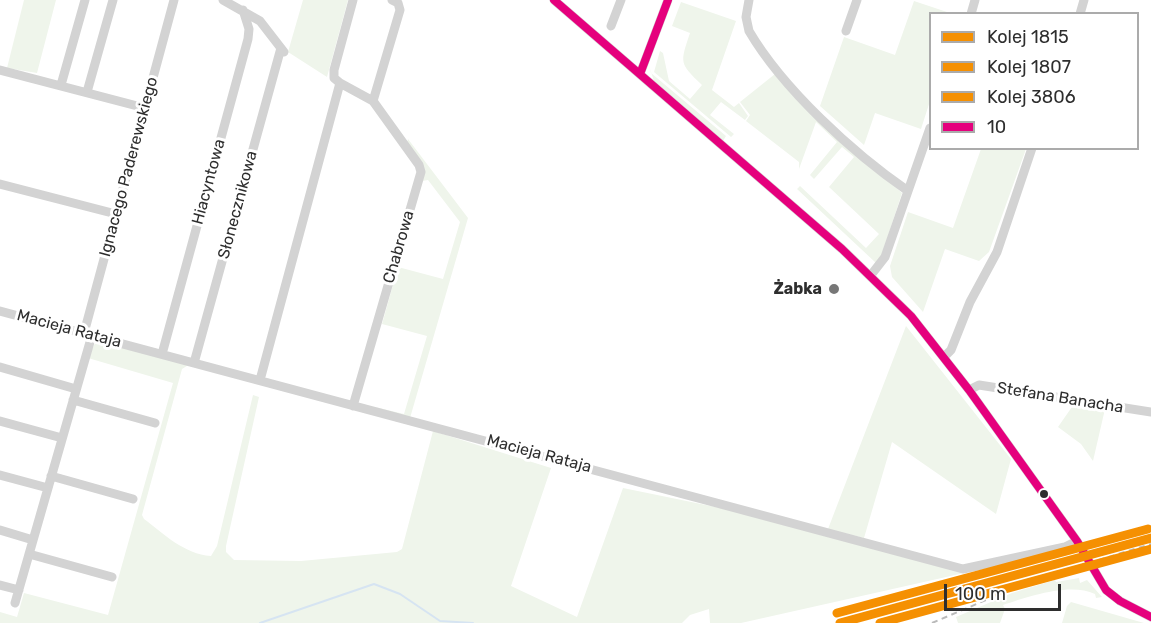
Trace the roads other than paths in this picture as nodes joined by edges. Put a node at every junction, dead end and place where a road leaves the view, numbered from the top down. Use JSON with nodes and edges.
{"nodes":[{"id":1,"x":85,"y":0,"type":"edge"},
{"id":2,"x":113,"y":0,"type":"edge"},
{"id":3,"x":174,"y":0,"type":"edge"},
{"id":4,"x":224,"y":0,"type":"edge"},
{"id":5,"x":353,"y":0,"type":"edge"},
{"id":6,"x":392,"y":0,"type":"edge"},
{"id":7,"x":554,"y":0,"type":"edge"},
{"id":8,"x":621,"y":0,"type":"edge"},
{"id":9,"x":668,"y":0,"type":"edge"},
{"id":10,"x":748,"y":0,"type":"edge"},
{"id":11,"x":857,"y":0,"type":"edge"},
{"id":12,"x":243,"y":10,"type":"junction"},
{"id":13,"x":611,"y":26,"type":"dead end"},
{"id":14,"x":846,"y":31,"type":"dead end"},
{"id":15,"x":0,"y":70,"type":"edge"},
{"id":16,"x":640,"y":74,"type":"junction"},
{"id":17,"x":340,"y":83,"type":"junction"},
{"id":18,"x":61,"y":86,"type":"junction"},
{"id":19,"x":87,"y":92,"type":"junction"},
{"id":20,"x":373,"y":101,"type":"junction"},
{"id":21,"x":145,"y":108,"type":"junction"},
{"id":22,"x":929,"y":131,"type":"edge"},
{"id":23,"x":1031,"y":150,"type":"edge"},
{"id":24,"x":0,"y":184,"type":"edge"},
{"id":25,"x":908,"y":191,"type":"junction"},
{"id":26,"x":116,"y":214,"type":"junction"},
{"id":27,"x":871,"y":275,"type":"junction"},
{"id":28,"x":0,"y":311,"type":"edge"},
{"id":29,"x":88,"y":334,"type":"junction"},
{"id":30,"x":162,"y":354,"type":"junction"},
{"id":31,"x":944,"y":357,"type":"junction"},
{"id":32,"x":194,"y":363,"type":"junction"},
{"id":33,"x":0,"y":367,"type":"edge"},
{"id":34,"x":260,"y":380,"type":"junction"},
{"id":35,"x":76,"y":389,"type":"junction"},
{"id":36,"x":969,"y":390,"type":"junction"},
{"id":37,"x":73,"y":400,"type":"junction"},
{"id":38,"x":353,"y":406,"type":"junction"},
{"id":39,"x":1151,"y":412,"type":"edge"},
{"id":40,"x":0,"y":421,"type":"edge"},
{"id":41,"x":155,"y":423,"type":"dead end"},
{"id":42,"x":62,"y":438,"type":"junction"},
{"id":43,"x":0,"y":475,"type":"edge"},
{"id":44,"x":51,"y":476,"type":"junction"},
{"id":45,"x":48,"y":488,"type":"junction"},
{"id":46,"x":133,"y":499,"type":"dead end"},
{"id":47,"x":0,"y":530,"type":"edge"},
{"id":48,"x":33,"y":540,"type":"junction"},
{"id":49,"x":1077,"y":541,"type":"junction"},
{"id":50,"x":29,"y":554,"type":"junction"},
{"id":51,"x":112,"y":578,"type":"dead end"},
{"id":52,"x":0,"y":585,"type":"edge"},
{"id":53,"x":19,"y":590,"type":"junction"},
{"id":54,"x":15,"y":603,"type":"dead end"},
{"id":55,"x":1151,"y":617,"type":"edge"}],
"edges":[{"from":1,"to":18,"type":"street"},
{"from":2,"to":19,"type":"street"},
{"from":3,"to":21,"type":"street","name":"Ignacego Paderewskiego"},
{"from":4,"to":12,"type":"street"},
{"from":5,"to":17,"type":"street"},
{"from":6,"to":20,"type":"street"},
{"from":7,"to":16,"type":"street"},
{"from":8,"to":13,"type":"street"},
{"from":9,"to":16,"type":"street"},
{"from":10,"to":25,"type":"street"},
{"from":11,"to":14,"type":"street"},
{"from":12,"to":30,"type":"street","name":"Hiacyntowa"},
{"from":12,"to":32,"type":"street","name":"Słonecznikowa"},
{"from":15,"to":18,"type":"street"},
{"from":16,"to":27,"type":"street"},
{"from":17,"to":20,"type":"street","name":"Chabrowa"},
{"from":17,"to":34,"type":"street"},
{"from":18,"to":19,"type":"street"},
{"from":19,"to":21,"type":"street"},
{"from":20,"to":38,"type":"street","name":"Chabrowa"},
{"from":21,"to":26,"type":"street","name":"Ignacego Paderewskiego"},
{"from":22,"to":25,"type":"street"},
{"from":23,"to":31,"type":"street"},
{"from":24,"to":26,"type":"street"},
{"from":25,"to":27,"type":"street"},
{"from":26,"to":29,"type":"street","name":"Ignacego Paderewskiego"},
{"from":27,"to":31,"type":"street"},
{"from":28,"to":29,"type":"street","name":"Macieja Rataja"},
{"from":29,"to":30,"type":"street","name":"Macieja Rataja"},
{"from":29,"to":35,"type":"street","name":"Ignacego Paderewskiego"},
{"from":30,"to":32,"type":"street","name":"Macieja Rataja"},
{"from":31,"to":36,"type":"street"},
{"from":32,"to":34,"type":"street","name":"Macieja Rataja"},
{"from":33,"to":35,"type":"street"},
{"from":34,"to":38,"type":"street","name":"Macieja Rataja"},
{"from":35,"to":37,"type":"street","name":"Ignacego Paderewskiego"},
{"from":36,"to":39,"type":"street","name":"Stefana Banacha"},
{"from":36,"to":49,"type":"street"},
{"from":37,"to":41,"type":"street"},
{"from":37,"to":42,"type":"street","name":"Ignacego Paderewskiego"},
{"from":38,"to":49,"type":"street","name":"Macieja Rataja"},
{"from":40,"to":42,"type":"street"},
{"from":42,"to":44,"type":"street","name":"Ignacego Paderewskiego"},
{"from":43,"to":45,"type":"street"},
{"from":44,"to":45,"type":"street","name":"Ignacego Paderewskiego"},
{"from":44,"to":46,"type":"street"},
{"from":45,"to":48,"type":"street","name":"Ignacego Paderewskiego"},
{"from":47,"to":48,"type":"street"},
{"from":48,"to":50,"type":"street","name":"Ignacego Paderewskiego"},
{"from":49,"to":55,"type":"street"},
{"from":50,"to":51,"type":"street"},
{"from":50,"to":53,"type":"street","name":"Ignacego Paderewskiego"},
{"from":52,"to":53,"type":"street"},
{"from":53,"to":54,"type":"street","name":"Ignacego Paderewskiego"}]}
